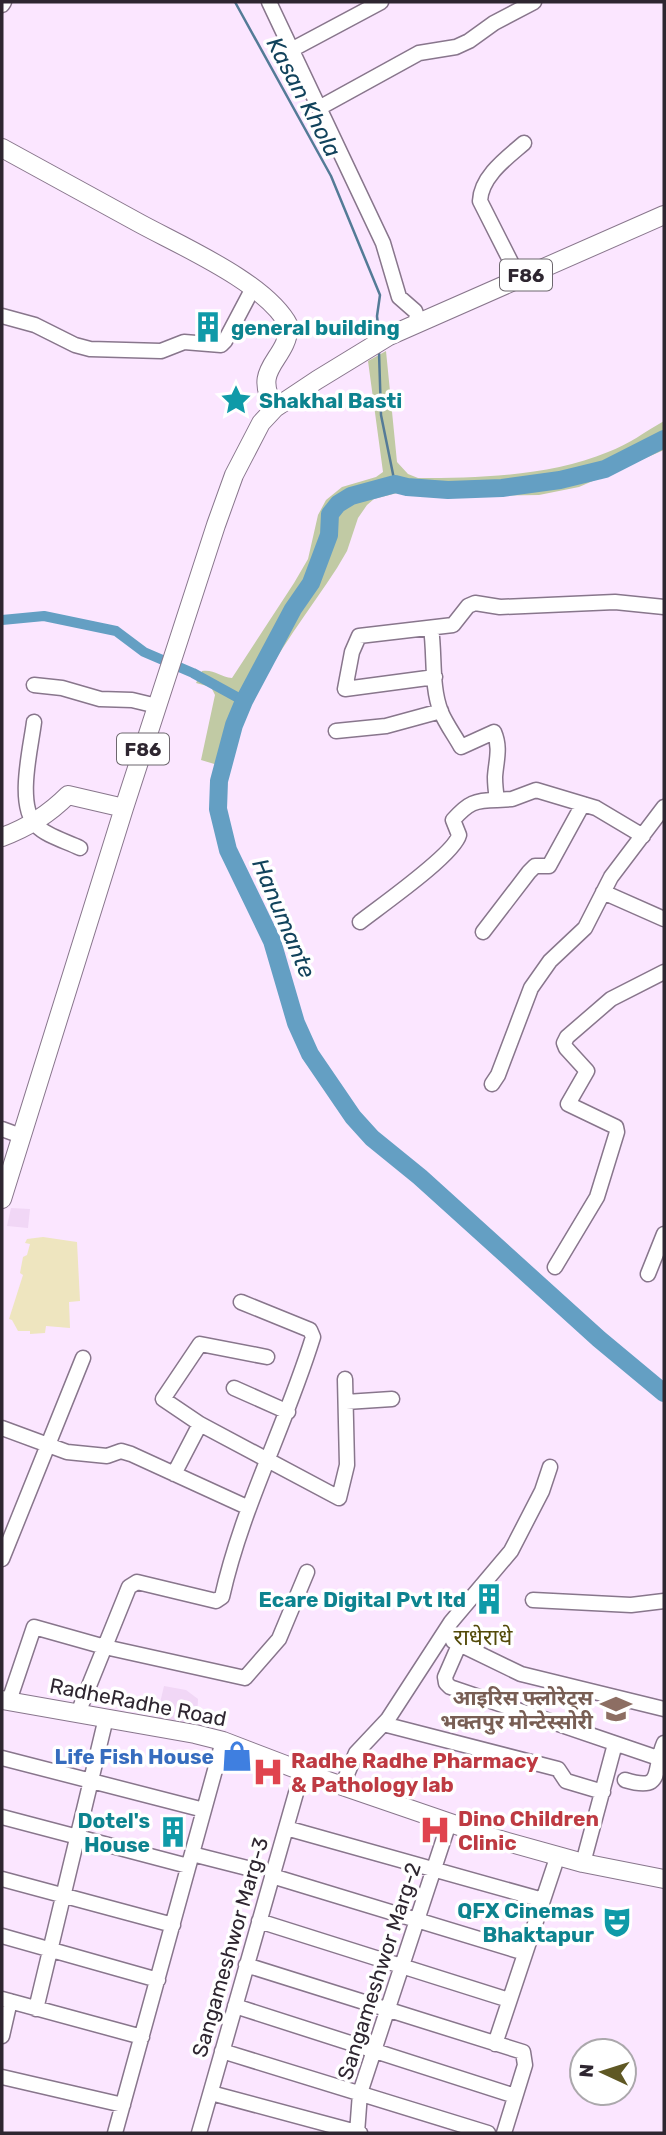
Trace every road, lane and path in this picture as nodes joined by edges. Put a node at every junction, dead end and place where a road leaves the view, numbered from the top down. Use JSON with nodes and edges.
{"nodes":[{"id":1,"x":269,"y":2,"type":"edge"},
{"id":2,"x":348,"y":2,"type":"edge"},
{"id":3,"x":381,"y":2,"type":"edge"},
{"id":4,"x":534,"y":2,"type":"edge"},
{"id":5,"x":356,"y":16,"type":"junction"},
{"id":6,"x":293,"y":50,"type":"junction"},
{"id":7,"x":318,"y":108,"type":"junction"},
{"id":8,"x":524,"y":143,"type":"dead end"},
{"id":9,"x":2,"y":148,"type":"edge"},
{"id":10,"x":664,"y":215,"type":"edge"},
{"id":11,"x":519,"y":278,"type":"junction"},
{"id":12,"x":253,"y":288,"type":"junction"},
{"id":13,"x":2,"y":316,"type":"edge"},
{"id":14,"x":419,"y":322,"type":"junction"},
{"id":15,"x":275,"y":408,"type":"junction"},
{"id":16,"x":664,"y":607,"type":"edge"},
{"id":17,"x":431,"y":628,"type":"junction"},
{"id":18,"x":435,"y":677,"type":"junction"},
{"id":19,"x":34,"y":685,"type":"dead end"},
{"id":20,"x":157,"y":706,"type":"junction"},
{"id":21,"x":441,"y":711,"type":"junction"},
{"id":22,"x":34,"y":722,"type":"dead end"},
{"id":23,"x":336,"y":731,"type":"dead end"},
{"id":24,"x":497,"y":800,"type":"junction"},
{"id":25,"x":583,"y":804,"type":"junction"},
{"id":26,"x":664,"y":807,"type":"edge"},
{"id":27,"x":124,"y":808,"type":"junction"},
{"id":28,"x":33,"y":822,"type":"junction"},
{"id":29,"x":643,"y":836,"type":"junction"},
{"id":30,"x":2,"y":837,"type":"edge"},
{"id":31,"x":80,"y":848,"type":"dead end"},
{"id":32,"x":603,"y":892,"type":"junction"},
{"id":33,"x":664,"y":919,"type":"edge"},
{"id":34,"x":360,"y":922,"type":"dead end"},
{"id":35,"x":483,"y":932,"type":"dead end"},
{"id":36,"x":664,"y":972,"type":"edge"},
{"id":37,"x":492,"y":1084,"type":"dead end"},
{"id":38,"x":2,"y":1129,"type":"edge"},
{"id":39,"x":22,"y":1136,"type":"junction"},
{"id":40,"x":2,"y":1199,"type":"edge"},
{"id":41,"x":664,"y":1234,"type":"edge"},
{"id":42,"x":555,"y":1267,"type":"dead end"},
{"id":43,"x":648,"y":1274,"type":"dead end"},
{"id":44,"x":241,"y":1301,"type":"dead end"},
{"id":45,"x":83,"y":1357,"type":"dead end"},
{"id":46,"x":267,"y":1357,"type":"dead end"},
{"id":47,"x":345,"y":1379,"type":"dead end"},
{"id":48,"x":234,"y":1388,"type":"dead end"},
{"id":49,"x":391,"y":1399,"type":"dead end"},
{"id":50,"x":346,"y":1402,"type":"junction"},
{"id":51,"x":288,"y":1412,"type":"junction"},
{"id":52,"x":200,"y":1424,"type":"junction"},
{"id":53,"x":2,"y":1428,"type":"edge"},
{"id":54,"x":49,"y":1446,"type":"junction"},
{"id":55,"x":266,"y":1459,"type":"junction"},
{"id":56,"x":550,"y":1467,"type":"dead end"},
{"id":57,"x":174,"y":1474,"type":"junction"},
{"id":58,"x":249,"y":1508,"type":"junction"},
{"id":59,"x":2,"y":1559,"type":"edge"},
{"id":60,"x":307,"y":1572,"type":"dead end"},
{"id":61,"x":533,"y":1600,"type":"dead end"},
{"id":62,"x":664,"y":1601,"type":"edge"},
{"id":63,"x":443,"y":1634,"type":"junction"},
{"id":64,"x":459,"y":1645,"type":"junction"},
{"id":65,"x":105,"y":1647,"type":"junction"},
{"id":66,"x":5,"y":1700,"type":"edge"},
{"id":67,"x":664,"y":1709,"type":"edge"},
{"id":68,"x":78,"y":1713,"type":"junction"},
{"id":69,"x":106,"y":1718,"type":"junction"},
{"id":70,"x":388,"y":1719,"type":"junction"},
{"id":71,"x":223,"y":1741,"type":"junction"},
{"id":72,"x":664,"y":1743,"type":"edge"},
{"id":73,"x":615,"y":1744,"type":"junction"},
{"id":74,"x":2,"y":1758,"type":"edge"},
{"id":75,"x":658,"y":1758,"type":"junction"},
{"id":76,"x":302,"y":1772,"type":"junction"},
{"id":77,"x":625,"y":1780,"type":"dead end"},
{"id":78,"x":91,"y":1781,"type":"junction"},
{"id":79,"x":342,"y":1786,"type":"junction"},
{"id":80,"x":603,"y":1791,"type":"junction"},
{"id":81,"x":204,"y":1810,"type":"junction"},
{"id":82,"x":2,"y":1817,"type":"edge"},
{"id":83,"x":449,"y":1823,"type":"junction"},
{"id":84,"x":286,"y":1828,"type":"junction"},
{"id":85,"x":77,"y":1837,"type":"junction"},
{"id":86,"x":558,"y":1855,"type":"junction"},
{"id":87,"x":190,"y":1860,"type":"junction"},
{"id":88,"x":583,"y":1863,"type":"junction"},
{"id":89,"x":255,"y":1870,"type":"dead end"},
{"id":90,"x":433,"y":1871,"type":"junction"},
{"id":91,"x":272,"y":1876,"type":"junction"},
{"id":92,"x":2,"y":1879,"type":"edge"},
{"id":93,"x":664,"y":1879,"type":"edge"},
{"id":94,"x":63,"y":1896,"type":"junction"},
{"id":95,"x":543,"y":1900,"type":"junction"},
{"id":96,"x":417,"y":1920,"type":"junction"},
{"id":97,"x":259,"y":1921,"type":"junction"},
{"id":98,"x":173,"y":1925,"type":"junction"},
{"id":99,"x":2,"y":1937,"type":"edge"},
{"id":100,"x":50,"y":1951,"type":"junction"},
{"id":101,"x":525,"y":1953,"type":"junction"},
{"id":102,"x":246,"y":1965,"type":"junction"},
{"id":103,"x":401,"y":1967,"type":"junction"},
{"id":104,"x":158,"y":1980,"type":"junction"},
{"id":105,"x":6,"y":2000,"type":"edge"},
{"id":106,"x":509,"y":2000,"type":"junction"},
{"id":107,"x":234,"y":2006,"type":"junction"},
{"id":108,"x":36,"y":2009,"type":"junction"},
{"id":109,"x":388,"y":2010,"type":"junction"},
{"id":110,"x":2,"y":2036,"type":"edge"},
{"id":111,"x":142,"y":2037,"type":"junction"},
{"id":112,"x":495,"y":2044,"type":"junction"},
{"id":113,"x":374,"y":2050,"type":"junction"},
{"id":114,"x":222,"y":2051,"type":"junction"},
{"id":115,"x":2,"y":2077,"type":"edge"},
{"id":116,"x":211,"y":2093,"type":"junction"},
{"id":117,"x":360,"y":2093,"type":"junction"},
{"id":118,"x":515,"y":2096,"type":"junction"},
{"id":119,"x":123,"y":2105,"type":"junction"},
{"id":120,"x":116,"y":2133,"type":"edge"},
{"id":121,"x":199,"y":2133,"type":"edge"},
{"id":122,"x":358,"y":2133,"type":"edge"},
{"id":123,"x":488,"y":2133,"type":"edge"},
{"id":124,"x":503,"y":2133,"type":"edge"}],
"edges":[{"from":1,"to":6,"type":"street"},
{"from":2,"to":5,"type":"street"},
{"from":3,"to":5,"type":"street"},
{"from":4,"to":7,"type":"street"},
{"from":5,"to":6,"type":"street"},
{"from":6,"to":7,"type":"street"},
{"from":7,"to":14,"type":"street"},
{"from":8,"to":11,"type":"street"},
{"from":9,"to":12,"type":"main road"},
{"from":10,"to":11,"type":"main road","number":"F86"},
{"from":11,"to":14,"type":"main road","number":"F86"},
{"from":12,"to":13,"type":"street"},
{"from":12,"to":15,"type":"main road"},
{"from":14,"to":15,"type":"main road","number":"F86"},
{"from":15,"to":20,"type":"main road","number":"F86"},
{"from":16,"to":17,"type":"street"},
{"from":17,"to":18,"type":"street"},
{"from":17,"to":18,"type":"street"},
{"from":18,"to":21,"type":"street"},
{"from":19,"to":20,"type":"street"},
{"from":20,"to":27,"type":"main road","number":"F86"},
{"from":21,"to":23,"type":"street"},
{"from":21,"to":24,"type":"street"},
{"from":22,"to":28,"type":"street"},
{"from":24,"to":25,"type":"street"},
{"from":24,"to":34,"type":"street"},
{"from":25,"to":29,"type":"street"},
{"from":25,"to":35,"type":"street"},
{"from":26,"to":29,"type":"street"},
{"from":27,"to":28,"type":"main road"},
{"from":27,"to":39,"type":"main road","number":"F86"},
{"from":28,"to":30,"type":"main road"},
{"from":28,"to":31,"type":"street"},
{"from":29,"to":32,"type":"street"},
{"from":32,"to":33,"type":"street"},
{"from":32,"to":37,"type":"street"},
{"from":36,"to":42,"type":"street"},
{"from":38,"to":39,"type":"street"},
{"from":39,"to":40,"type":"main road","number":"F86"},
{"from":41,"to":43,"type":"street"},
{"from":44,"to":51,"type":"street"},
{"from":45,"to":54,"type":"street"},
{"from":46,"to":52,"type":"street"},
{"from":47,"to":50,"type":"street"},
{"from":48,"to":51,"type":"street"},
{"from":49,"to":50,"type":"street"},
{"from":50,"to":55,"type":"street"},
{"from":51,"to":55,"type":"street"},
{"from":52,"to":55,"type":"street"},
{"from":52,"to":57,"type":"street"},
{"from":53,"to":54,"type":"street"},
{"from":54,"to":57,"type":"street"},
{"from":54,"to":59,"type":"street"},
{"from":55,"to":58,"type":"street"},
{"from":56,"to":63,"type":"street"},
{"from":57,"to":58,"type":"street"},
{"from":58,"to":65,"type":"street"},
{"from":60,"to":65,"type":"street"},
{"from":61,"to":62,"type":"street"},
{"from":63,"to":64,"type":"street"},
{"from":63,"to":70,"type":"street"},
{"from":64,"to":67,"type":"street"},
{"from":64,"to":73,"type":"street"},
{"from":65,"to":66,"type":"street"},
{"from":65,"to":68,"type":"street"},
{"from":66,"to":68,"type":"main road","name":"RadheRadhe Road"},
{"from":68,"to":69,"type":"main road","name":"RadheRadhe Road"},
{"from":69,"to":71,"type":"main road","name":"RadheRadhe Road"},
{"from":69,"to":78,"type":"street"},
{"from":70,"to":79,"type":"street"},
{"from":70,"to":80,"type":"street"},
{"from":71,"to":76,"type":"main road","name":"RadheRadhe Road"},
{"from":71,"to":81,"type":"street"},
{"from":72,"to":75,"type":"street"},
{"from":73,"to":75,"type":"street"},
{"from":73,"to":80,"type":"street"},
{"from":74,"to":78,"type":"street"},
{"from":75,"to":77,"type":"street"},
{"from":76,"to":79,"type":"main road","name":"RadheRadhe Road"},
{"from":76,"to":84,"type":"street","name":"Sangameshwor Marg-3"},
{"from":78,"to":81,"type":"street"},
{"from":78,"to":85,"type":"street"},
{"from":79,"to":83,"type":"main road","name":"RadheRadhe Road"},
{"from":80,"to":88,"type":"street"},
{"from":81,"to":87,"type":"street"},
{"from":82,"to":85,"type":"street"},
{"from":83,"to":86,"type":"main road","name":"RadheRadhe Road"},
{"from":83,"to":90,"type":"street","name":"Sangameshwor Marg-2"},
{"from":84,"to":90,"type":"street"},
{"from":84,"to":91,"type":"street","name":"Sangameshwor Marg-3"},
{"from":85,"to":87,"type":"street"},
{"from":85,"to":94,"type":"street"},
{"from":86,"to":88,"type":"main road","name":"RadheRadhe Road"},
{"from":86,"to":95,"type":"street"},
{"from":87,"to":89,"type":"street"},
{"from":87,"to":98,"type":"street"},
{"from":88,"to":93,"type":"main road","name":"RadheRadhe Road"},
{"from":90,"to":95,"type":"street"},
{"from":90,"to":96,"type":"street","name":"Sangameshwor Marg-2"},
{"from":91,"to":96,"type":"street"},
{"from":91,"to":97,"type":"street","name":"Sangameshwor Marg-3"},
{"from":92,"to":94,"type":"street"},
{"from":94,"to":98,"type":"street"},
{"from":94,"to":100,"type":"street"},
{"from":95,"to":101,"type":"street"},
{"from":96,"to":101,"type":"street"},
{"from":96,"to":103,"type":"street","name":"Sangameshwor Marg-2"},
{"from":97,"to":102,"type":"street","name":"Sangameshwor Marg-3"},
{"from":97,"to":103,"type":"street"},
{"from":98,"to":104,"type":"street"},
{"from":99,"to":100,"type":"street"},
{"from":100,"to":104,"type":"street"},
{"from":100,"to":108,"type":"street"},
{"from":101,"to":106,"type":"street"},
{"from":102,"to":107,"type":"street","name":"Sangameshwor Marg-3"},
{"from":102,"to":109,"type":"street"},
{"from":103,"to":106,"type":"street"},
{"from":103,"to":109,"type":"street","name":"Sangameshwor Marg-2"},
{"from":104,"to":111,"type":"street"},
{"from":105,"to":108,"type":"street"},
{"from":105,"to":110,"type":"street"},
{"from":106,"to":112,"type":"street"},
{"from":107,"to":113,"type":"street"},
{"from":107,"to":114,"type":"street","name":"Sangameshwor Marg-3"},
{"from":108,"to":111,"type":"street"},
{"from":109,"to":112,"type":"street"},
{"from":109,"to":113,"type":"street","name":"Sangameshwor Marg-2"},
{"from":111,"to":119,"type":"street"},
{"from":112,"to":118,"type":"street"},
{"from":113,"to":117,"type":"street","name":"Sangameshwor Marg-2"},
{"from":113,"to":118,"type":"street"},
{"from":114,"to":116,"type":"street","name":"Sangameshwor Marg-3"},
{"from":114,"to":117,"type":"street"},
{"from":115,"to":119,"type":"street"},
{"from":116,"to":121,"type":"street","name":"Sangameshwor Marg-3"},
{"from":116,"to":122,"type":"street"},
{"from":117,"to":122,"type":"street","name":"Sangameshwor Marg-2"},
{"from":117,"to":123,"type":"street"},
{"from":118,"to":124,"type":"street"},
{"from":119,"to":120,"type":"street"}]}
